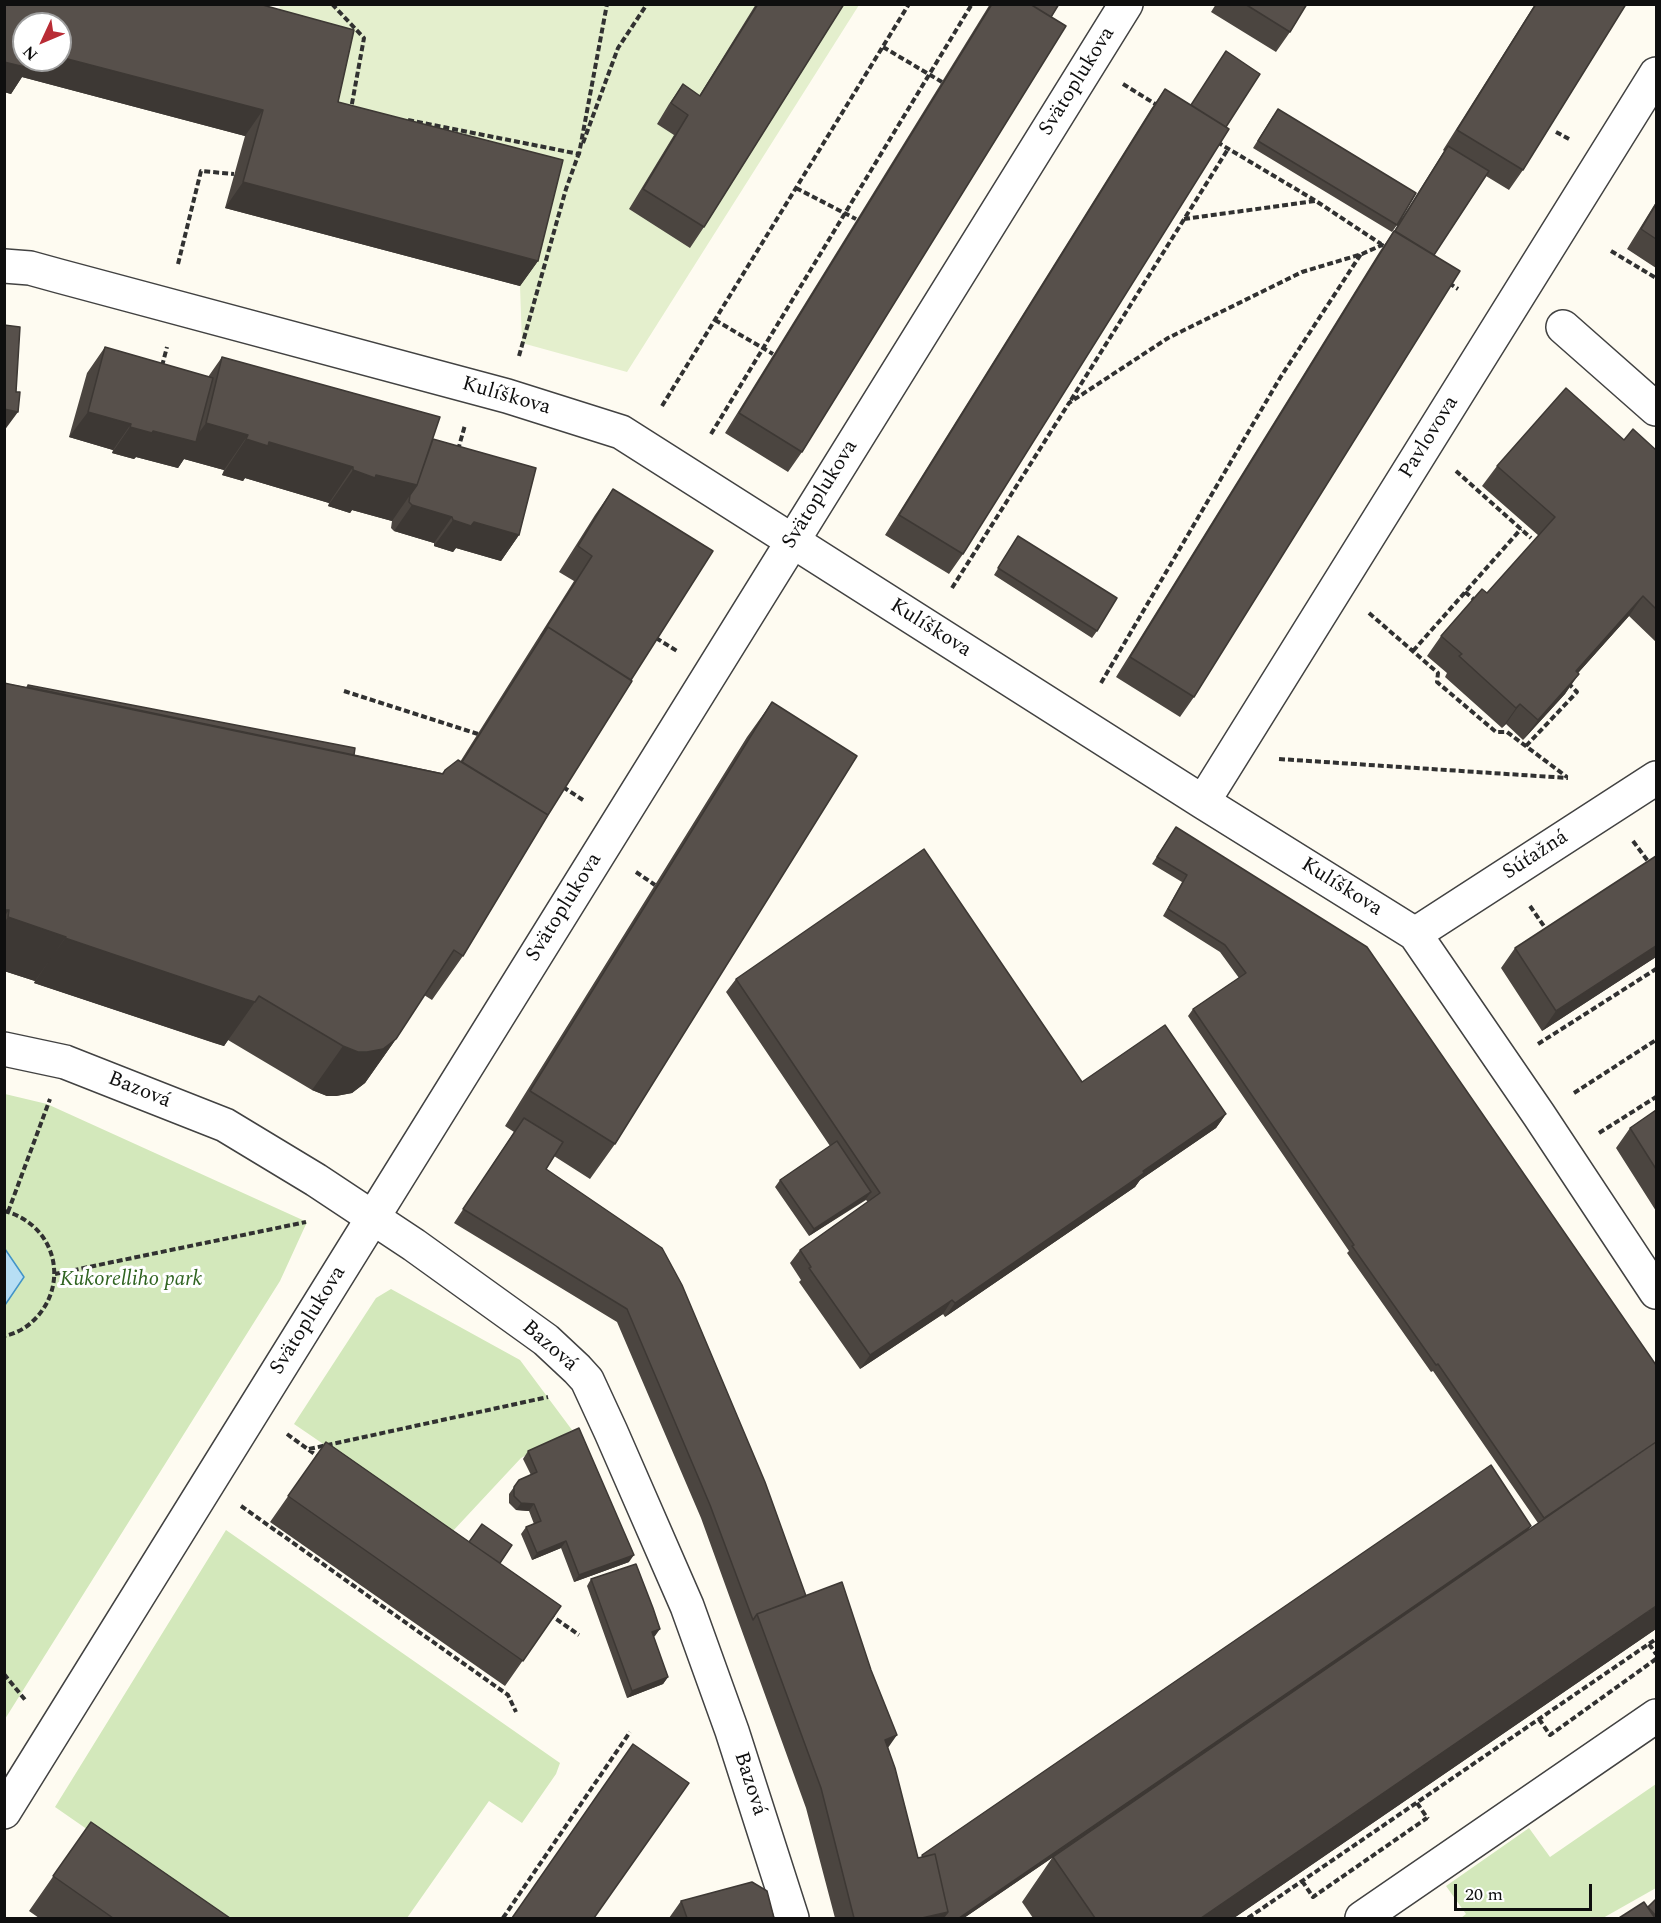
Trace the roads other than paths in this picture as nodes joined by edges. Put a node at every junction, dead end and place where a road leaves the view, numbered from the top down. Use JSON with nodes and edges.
{"nodes":[{"id":1,"x":1126,"y":4,"type":"edge"},
{"id":2,"x":1656,"y":74,"type":"edge"},
{"id":3,"x":4,"y":266,"type":"edge"},
{"id":4,"x":1563,"y":327,"type":"dead end"},
{"id":5,"x":1656,"y":409,"type":"edge"},
{"id":6,"x":793,"y":541,"type":"junction"},
{"id":7,"x":1656,"y":778,"type":"edge"},
{"id":8,"x":1203,"y":802,"type":"junction"},
{"id":9,"x":1415,"y":934,"type":"junction"},
{"id":10,"x":4,"y":1049,"type":"edge"},
{"id":11,"x":373,"y":1219,"type":"junction"},
{"id":12,"x":1651,"y":1273,"type":"edge"},
{"id":13,"x":1656,"y":1716,"type":"edge"},
{"id":14,"x":4,"y":1812,"type":"edge"},
{"id":15,"x":792,"y":1918,"type":"edge"},
{"id":16,"x":1362,"y":1918,"type":"edge"}],
"edges":[{"from":1,"to":6,"type":"street","name":"Svätoplukova"},
{"from":2,"to":8,"type":"street","name":"Pavlovova"},
{"from":3,"to":6,"type":"street","name":"Kulíškova"},
{"from":4,"to":5,"type":"street"},
{"from":6,"to":8,"type":"street","name":"Kulíškova"},
{"from":6,"to":11,"type":"street","name":"Svätoplukova"},
{"from":7,"to":9,"type":"street","name":"Súťažná"},
{"from":8,"to":9,"type":"street","name":"Kulíškova"},
{"from":9,"to":12,"type":"street","name":"Kulíškova"},
{"from":10,"to":11,"type":"street","name":"Bazová"},
{"from":11,"to":14,"type":"street","name":"Svätoplukova"},
{"from":11,"to":15,"type":"street","name":"Bazová"},
{"from":13,"to":16,"type":"street"}]}
